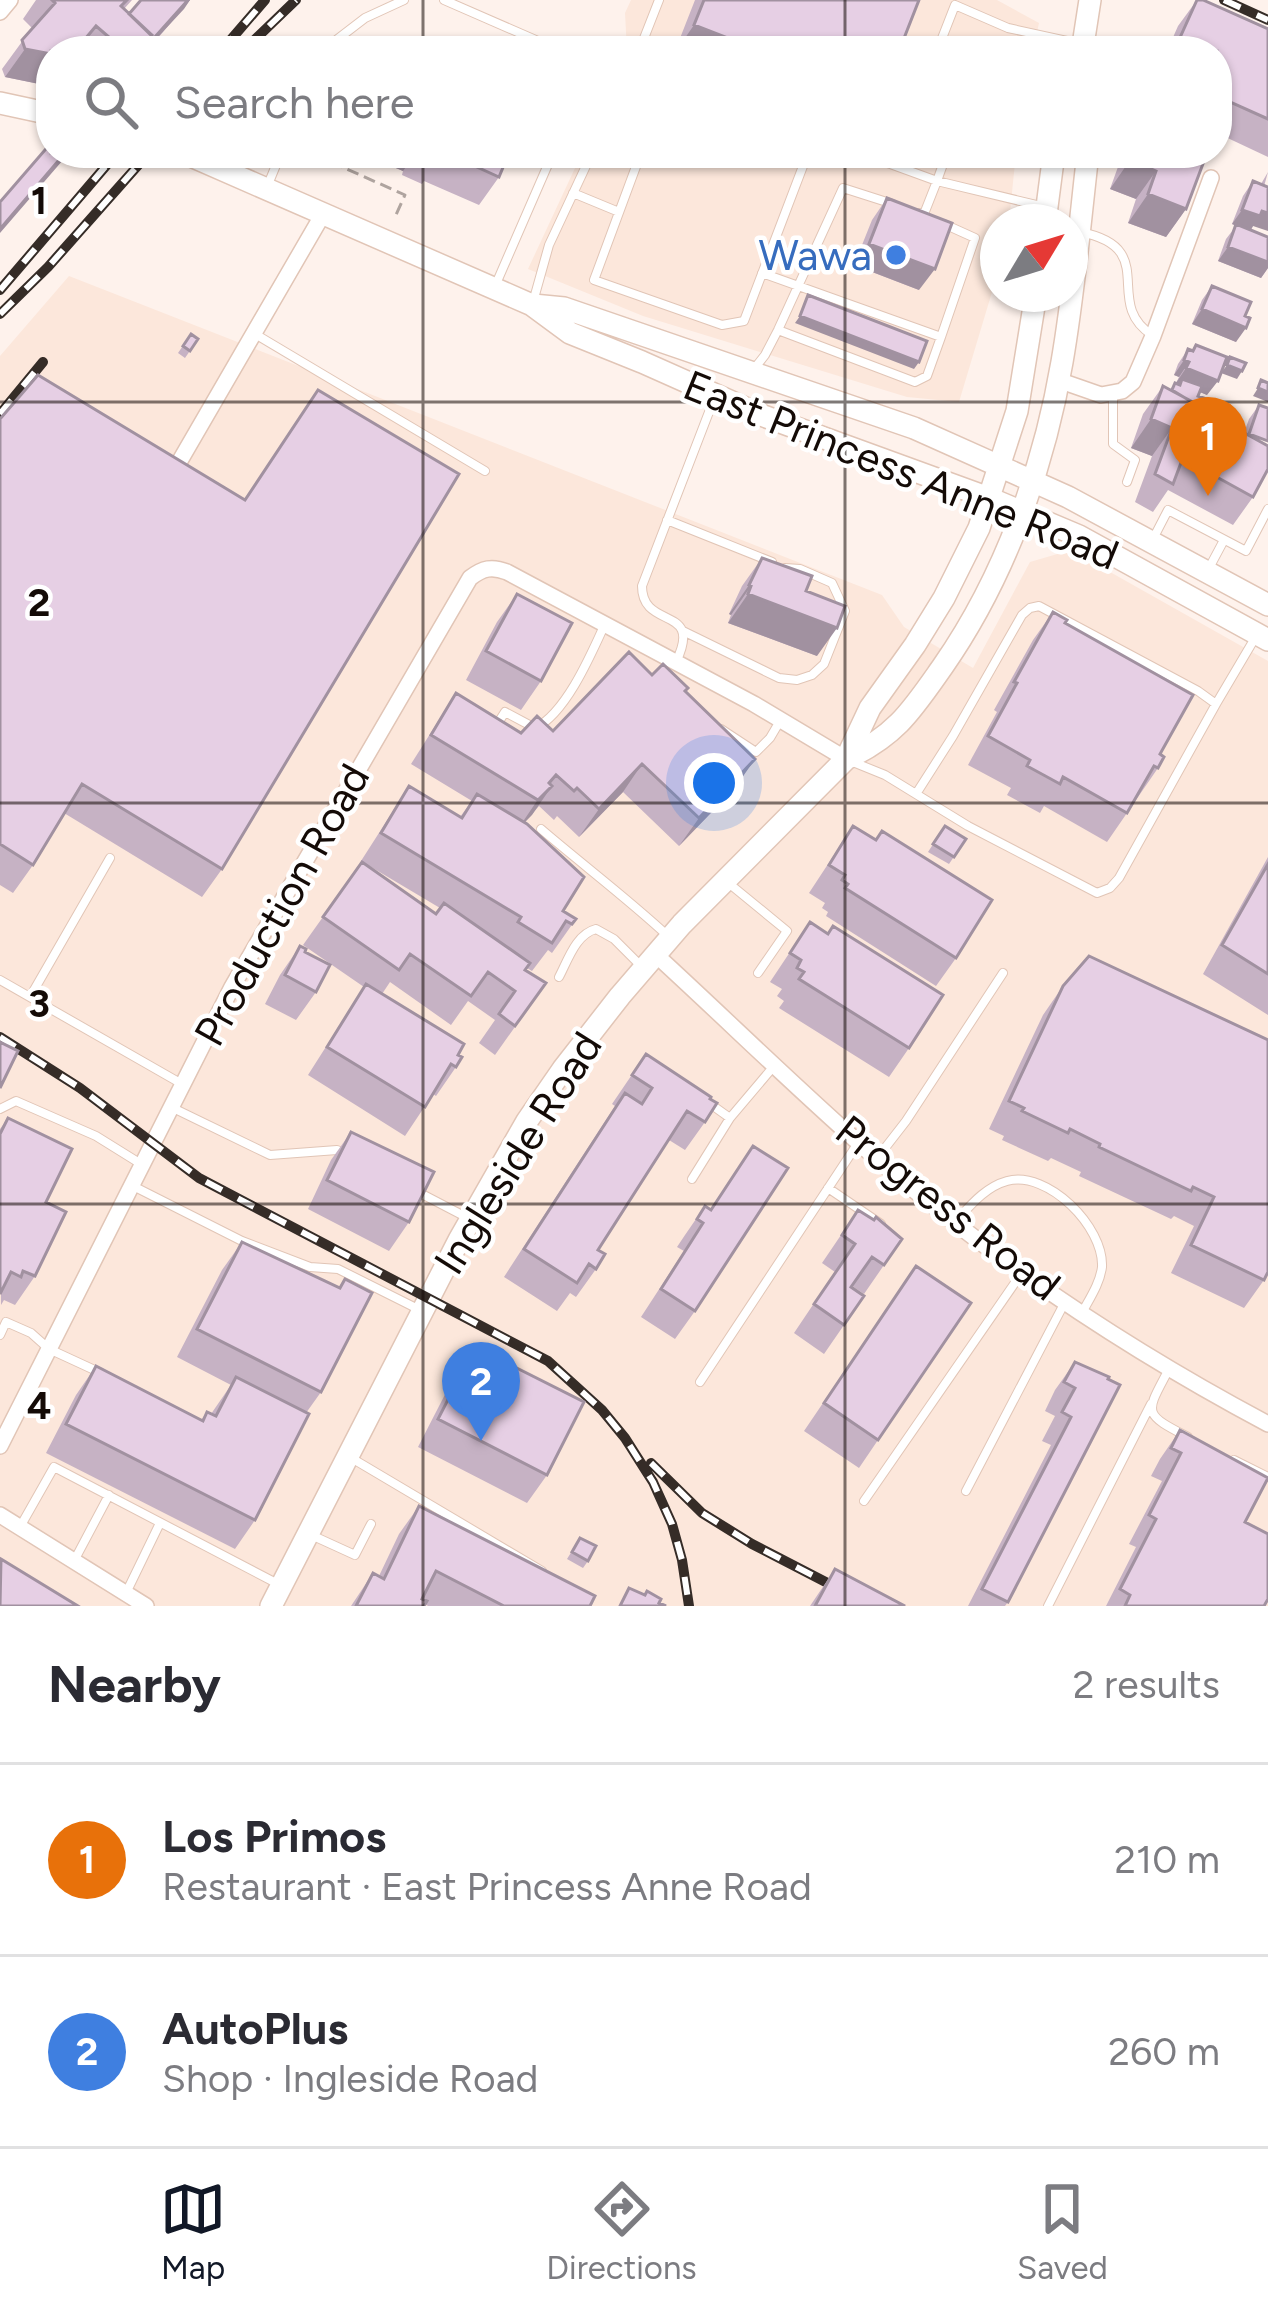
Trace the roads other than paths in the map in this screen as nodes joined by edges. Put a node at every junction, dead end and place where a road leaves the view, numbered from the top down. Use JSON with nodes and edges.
{"nodes":[{"id":1,"x":10,"y":0,"type":"edge"},
{"id":2,"x":404,"y":0,"type":"edge"},
{"id":3,"x":444,"y":0,"type":"edge"},
{"id":4,"x":659,"y":0,"type":"edge"},
{"id":5,"x":1090,"y":0,"type":"edge"},
{"id":6,"x":953,"y":3,"type":"edge"},
{"id":7,"x":0,"y":11,"type":"edge"},
{"id":8,"x":341,"y":36,"type":"edge"},
{"id":9,"x":527,"y":36,"type":"edge"},
{"id":10,"x":644,"y":36,"type":"edge"},
{"id":11,"x":942,"y":36,"type":"edge"},
{"id":12,"x":1037,"y":36,"type":"edge"},
{"id":13,"x":1085,"y":36,"type":"edge"},
{"id":14,"x":0,"y":103,"type":"edge"},
{"id":15,"x":36,"y":111,"type":"edge"},
{"id":16,"x":238,"y":168,"type":"edge"},
{"id":17,"x":275,"y":168,"type":"edge"},
{"id":18,"x":546,"y":168,"type":"edge"},
{"id":19,"x":585,"y":168,"type":"edge"},
{"id":20,"x":635,"y":168,"type":"edge"},
{"id":21,"x":802,"y":168,"type":"edge"},
{"id":22,"x":901,"y":168,"type":"edge"},
{"id":23,"x":942,"y":168,"type":"edge"},
{"id":24,"x":1052,"y":168,"type":"edge"},
{"id":25,"x":1086,"y":168,"type":"edge"},
{"id":26,"x":1211,"y":178,"type":"dead end"},
{"id":27,"x":937,"y":181,"type":"junction"},
{"id":28,"x":266,"y":189,"type":"junction"},
{"id":29,"x":573,"y":193,"type":"junction"},
{"id":30,"x":1011,"y":204,"type":"edge"},
{"id":31,"x":1047,"y":204,"type":"edge"},
{"id":32,"x":1082,"y":204,"type":"edge"},
{"id":33,"x":619,"y":212,"type":"junction"},
{"id":34,"x":323,"y":214,"type":"junction"},
{"id":35,"x":924,"y":214,"type":"junction"},
{"id":36,"x":1088,"y":234,"type":"edge"},
{"id":37,"x":762,"y":272,"type":"junction"},
{"id":38,"x":798,"y":287,"type":"junction"},
{"id":39,"x":494,"y":289,"type":"junction"},
{"id":40,"x":532,"y":305,"type":"junction"},
{"id":41,"x":1034,"y":312,"type":"edge"},
{"id":42,"x":1067,"y":312,"type":"edge"},
{"id":43,"x":778,"y":331,"type":"junction"},
{"id":44,"x":254,"y":333,"type":"junction"},
{"id":45,"x":1154,"y":336,"type":"junction"},
{"id":46,"x":941,"y":337,"type":"junction"},
{"id":47,"x":752,"y":371,"type":"junction"},
{"id":48,"x":1058,"y":380,"type":"junction"},
{"id":49,"x":1113,"y":394,"type":"junction"},
{"id":50,"x":723,"y":398,"type":"junction"},
{"id":51,"x":1000,"y":465,"type":"junction"},
{"id":52,"x":174,"y":471,"type":"edge"},
{"id":53,"x":484,"y":471,"type":"dead end"},
{"id":54,"x":1031,"y":480,"type":"junction"},
{"id":55,"x":1127,"y":482,"type":"dead end"},
{"id":56,"x":989,"y":498,"type":"junction"},
{"id":57,"x":1268,"y":509,"type":"edge"},
{"id":58,"x":1022,"y":511,"type":"junction"},
{"id":59,"x":667,"y":520,"type":"junction"},
{"id":60,"x":1224,"y":540,"type":"junction"},
{"id":61,"x":1151,"y":542,"type":"junction"},
{"id":62,"x":1207,"y":572,"type":"junction"},
{"id":63,"x":1268,"y":605,"type":"edge"},
{"id":64,"x":605,"y":625,"type":"junction"},
{"id":65,"x":683,"y":632,"type":"junction"},
{"id":66,"x":1265,"y":638,"type":"edge"},
{"id":67,"x":675,"y":663,"type":"junction"},
{"id":68,"x":1216,"y":704,"type":"junction"},
{"id":69,"x":705,"y":718,"type":"edge"},
{"id":70,"x":781,"y":720,"type":"junction"},
{"id":71,"x":494,"y":731,"type":"edge"},
{"id":72,"x":846,"y":759,"type":"junction"},
{"id":73,"x":916,"y":794,"type":"junction"},
{"id":74,"x":541,"y":829,"type":"edge"},
{"id":75,"x":110,"y":858,"type":"dead end"},
{"id":76,"x":724,"y":880,"type":"junction"},
{"id":77,"x":656,"y":953,"type":"junction"},
{"id":78,"x":758,"y":973,"type":"dead end"},
{"id":79,"x":1003,"y":973,"type":"dead end"},
{"id":80,"x":560,"y":977,"type":"dead end"},
{"id":81,"x":0,"y":980,"type":"edge"},
{"id":82,"x":30,"y":998,"type":"junction"},
{"id":83,"x":775,"y":1065,"type":"junction"},
{"id":84,"x":183,"y":1084,"type":"junction"},
{"id":85,"x":698,"y":1096,"type":"edge"},
{"id":86,"x":171,"y":1107,"type":"junction"},
{"id":87,"x":0,"y":1109,"type":"edge"},
{"id":88,"x":730,"y":1118,"type":"junction"},
{"id":89,"x":858,"y":1142,"type":"junction"},
{"id":90,"x":877,"y":1159,"type":"junction"},
{"id":91,"x":356,"y":1160,"type":"edge"},
{"id":92,"x":142,"y":1164,"type":"junction"},
{"id":93,"x":692,"y":1179,"type":"dead end"},
{"id":94,"x":132,"y":1185,"type":"junction"},
{"id":95,"x":828,"y":1188,"type":"junction"},
{"id":96,"x":413,"y":1190,"type":"edge"},
{"id":97,"x":471,"y":1220,"type":"junction"},
{"id":98,"x":955,"y":1222,"type":"junction"},
{"id":99,"x":893,"y":1232,"type":"edge"},
{"id":100,"x":1022,"y":1272,"type":"junction"},
{"id":101,"x":1065,"y":1301,"type":"junction"},
{"id":102,"x":422,"y":1311,"type":"junction"},
{"id":103,"x":1082,"y":1312,"type":"junction"},
{"id":104,"x":0,"y":1335,"type":"edge"},
{"id":105,"x":49,"y":1349,"type":"junction"},
{"id":106,"x":1170,"y":1368,"type":"junction"},
{"id":107,"x":114,"y":1379,"type":"edge"},
{"id":108,"x":700,"y":1382,"type":"dead end"},
{"id":109,"x":1151,"y":1404,"type":"junction"},
{"id":110,"x":1267,"y":1420,"type":"edge"},
{"id":111,"x":3,"y":1434,"type":"edge"},
{"id":112,"x":1195,"y":1440,"type":"edge"},
{"id":113,"x":347,"y":1456,"type":"junction"},
{"id":114,"x":1231,"y":1459,"type":"edge"},
{"id":115,"x":1268,"y":1477,"type":"edge"},
{"id":116,"x":966,"y":1491,"type":"dead end"},
{"id":117,"x":109,"y":1495,"type":"junction"},
{"id":118,"x":864,"y":1501,"type":"dead end"},
{"id":119,"x":0,"y":1515,"type":"edge"},
{"id":120,"x":160,"y":1523,"type":"junction"},
{"id":121,"x":370,"y":1524,"type":"dead end"},
{"id":122,"x":20,"y":1528,"type":"junction"},
{"id":123,"x":308,"y":1533,"type":"junction"},
{"id":124,"x":74,"y":1562,"type":"junction"},
{"id":125,"x":544,"y":1571,"type":"edge"},
{"id":126,"x":126,"y":1593,"type":"junction"},
{"id":127,"x":276,"y":1596,"type":"edge"},
{"id":128,"x":146,"y":1606,"type":"edge"},
{"id":129,"x":1048,"y":1606,"type":"edge"}],
"edges":[{"from":1,"to":7,"type":"street"},
{"from":2,"to":8,"type":"lane"},
{"from":3,"to":9,"type":"lane"},
{"from":4,"to":10,"type":"lane"},
{"from":5,"to":13,"type":"street"},
{"from":6,"to":11,"type":"lane"},
{"from":6,"to":12,"type":"lane"},
{"from":14,"to":15,"type":"street"},
{"from":16,"to":28,"type":"street","name":"East Princess Anne Road"},
{"from":17,"to":28,"type":"lane"},
{"from":18,"to":39,"type":"lane"},
{"from":19,"to":29,"type":"lane"},
{"from":20,"to":33,"type":"lane"},
{"from":21,"to":37,"type":"lane"},
{"from":22,"to":27,"type":"lane"},
{"from":23,"to":27,"type":"lane"},
{"from":24,"to":31,"type":"street"},
{"from":25,"to":32,"type":"street","name":"Ingleside Road"},
{"from":26,"to":45,"type":"street"},
{"from":27,"to":30,"type":"lane"},
{"from":27,"to":35,"type":"lane"},
{"from":28,"to":34,"type":"street","name":"East Princess Anne Road"},
{"from":29,"to":33,"type":"lane"},
{"from":29,"to":40,"type":"lane"},
{"from":33,"to":37,"type":"lane"},
{"from":34,"to":39,"type":"street","name":"East Princess Anne Road"},
{"from":34,"to":44,"type":"street"},
{"from":35,"to":38,"type":"lane"},
{"from":35,"to":46,"type":"lane"},
{"from":36,"to":45,"type":"lane"},
{"from":37,"to":38,"type":"lane"},
{"from":38,"to":43,"type":"lane"},
{"from":38,"to":46,"type":"lane"},
{"from":39,"to":40,"type":"street","name":"East Princess Anne Road"},
{"from":40,"to":47,"type":"street","name":"East Princess Anne Road"},
{"from":40,"to":50,"type":"street","name":"East Princess Anne Road"},
{"from":41,"to":51,"type":"street","name":"Ingleside Road"},
{"from":42,"to":48,"type":"street","name":"Ingleside Road"},
{"from":43,"to":46,"type":"lane"},
{"from":43,"to":47,"type":"lane"},
{"from":44,"to":52,"type":"street"},
{"from":44,"to":53,"type":"lane"},
{"from":45,"to":49,"type":"street"},
{"from":47,"to":51,"type":"street","name":"East Princess Anne Road"},
{"from":48,"to":49,"type":"street"},
{"from":48,"to":54,"type":"street","name":"Ingleside Road"},
{"from":49,"to":55,"type":"lane"},
{"from":50,"to":56,"type":"street","name":"East Princess Anne Road"},
{"from":50,"to":59,"type":"lane"},
{"from":51,"to":54,"type":"street","name":"East Princess Anne Road"},
{"from":51,"to":56,"type":"street","name":"Ingleside Road"},
{"from":54,"to":58,"type":"street","name":"Ingleside Road"},
{"from":54,"to":61,"type":"street","name":"East Princess Anne Road"},
{"from":56,"to":58,"type":"street","name":"East Princess Anne Road"},
{"from":56,"to":72,"type":"street","name":"Ingleside Road"},
{"from":57,"to":60,"type":"lane"},
{"from":58,"to":66,"type":"street","name":"East Princess Anne Road"},
{"from":58,"to":72,"type":"street","name":"Ingleside Road"},
{"from":59,"to":65,"type":"lane"},
{"from":59,"to":65,"type":"lane"},
{"from":60,"to":61,"type":"lane"},
{"from":60,"to":62,"type":"lane"},
{"from":61,"to":62,"type":"street","name":"East Princess Anne Road"},
{"from":62,"to":63,"type":"street","name":"East Princess Anne Road"},
{"from":64,"to":67,"type":"street","name":"Production Road"},
{"from":64,"to":71,"type":"lane"},
{"from":64,"to":84,"type":"street","name":"Production Road"},
{"from":65,"to":67,"type":"lane"},
{"from":66,"to":68,"type":"lane"},
{"from":67,"to":70,"type":"street","name":"Production Road"},
{"from":68,"to":73,"type":"lane"},
{"from":68,"to":73,"type":"lane"},
{"from":69,"to":70,"type":"lane"},
{"from":70,"to":72,"type":"street","name":"Production Road"},
{"from":72,"to":73,"type":"lane"},
{"from":72,"to":76,"type":"street","name":"Ingleside Road"},
{"from":74,"to":77,"type":"lane"},
{"from":75,"to":82,"type":"lane"},
{"from":76,"to":77,"type":"street","name":"Ingleside Road"},
{"from":76,"to":78,"type":"lane"},
{"from":77,"to":80,"type":"lane"},
{"from":77,"to":83,"type":"street","name":"Progress Road"},
{"from":77,"to":97,"type":"street","name":"Ingleside Road"},
{"from":79,"to":90,"type":"lane"},
{"from":81,"to":82,"type":"lane"},
{"from":82,"to":84,"type":"lane"},
{"from":83,"to":88,"type":"lane"},
{"from":83,"to":89,"type":"street","name":"Progress Road"},
{"from":84,"to":86,"type":"street","name":"Production Road"},
{"from":85,"to":88,"type":"lane"},
{"from":86,"to":91,"type":"lane"},
{"from":86,"to":92,"type":"street","name":"Production Road"},
{"from":87,"to":92,"type":"lane"},
{"from":88,"to":93,"type":"lane"},
{"from":89,"to":90,"type":"street","name":"Progress Road"},
{"from":89,"to":95,"type":"lane"},
{"from":90,"to":98,"type":"street","name":"Progress Road"},
{"from":92,"to":94,"type":"street","name":"Production Road"},
{"from":94,"to":102,"type":"lane"},
{"from":94,"to":105,"type":"street","name":"Production Road"},
{"from":95,"to":99,"type":"lane"},
{"from":95,"to":108,"type":"lane"},
{"from":96,"to":97,"type":"lane"},
{"from":97,"to":102,"type":"street","name":"Ingleside Road"},
{"from":98,"to":100,"type":"street","name":"Progress Road"},
{"from":98,"to":103,"type":"lane"},
{"from":100,"to":101,"type":"street","name":"Progress Road"},
{"from":100,"to":118,"type":"lane"},
{"from":101,"to":103,"type":"street","name":"Progress Road"},
{"from":101,"to":116,"type":"lane"},
{"from":102,"to":113,"type":"street","name":"Ingleside Road"},
{"from":103,"to":106,"type":"street","name":"Progress Road"},
{"from":104,"to":105,"type":"lane"},
{"from":105,"to":107,"type":"lane"},
{"from":105,"to":111,"type":"street","name":"Production Road"},
{"from":106,"to":109,"type":"lane"},
{"from":106,"to":110,"type":"street","name":"Progress Road"},
{"from":109,"to":112,"type":"lane"},
{"from":109,"to":129,"type":"lane"},
{"from":113,"to":123,"type":"street","name":"Ingleside Road"},
{"from":113,"to":125,"type":"lane"},
{"from":114,"to":115,"type":"lane"},
{"from":117,"to":120,"type":"lane"},
{"from":117,"to":122,"type":"lane"},
{"from":117,"to":124,"type":"lane"},
{"from":119,"to":122,"type":"street"},
{"from":120,"to":126,"type":"lane"},
{"from":120,"to":127,"type":"lane"},
{"from":121,"to":123,"type":"lane"},
{"from":122,"to":124,"type":"street"},
{"from":123,"to":127,"type":"street","name":"Ingleside Road"},
{"from":124,"to":126,"type":"street"},
{"from":126,"to":128,"type":"street"}]}
